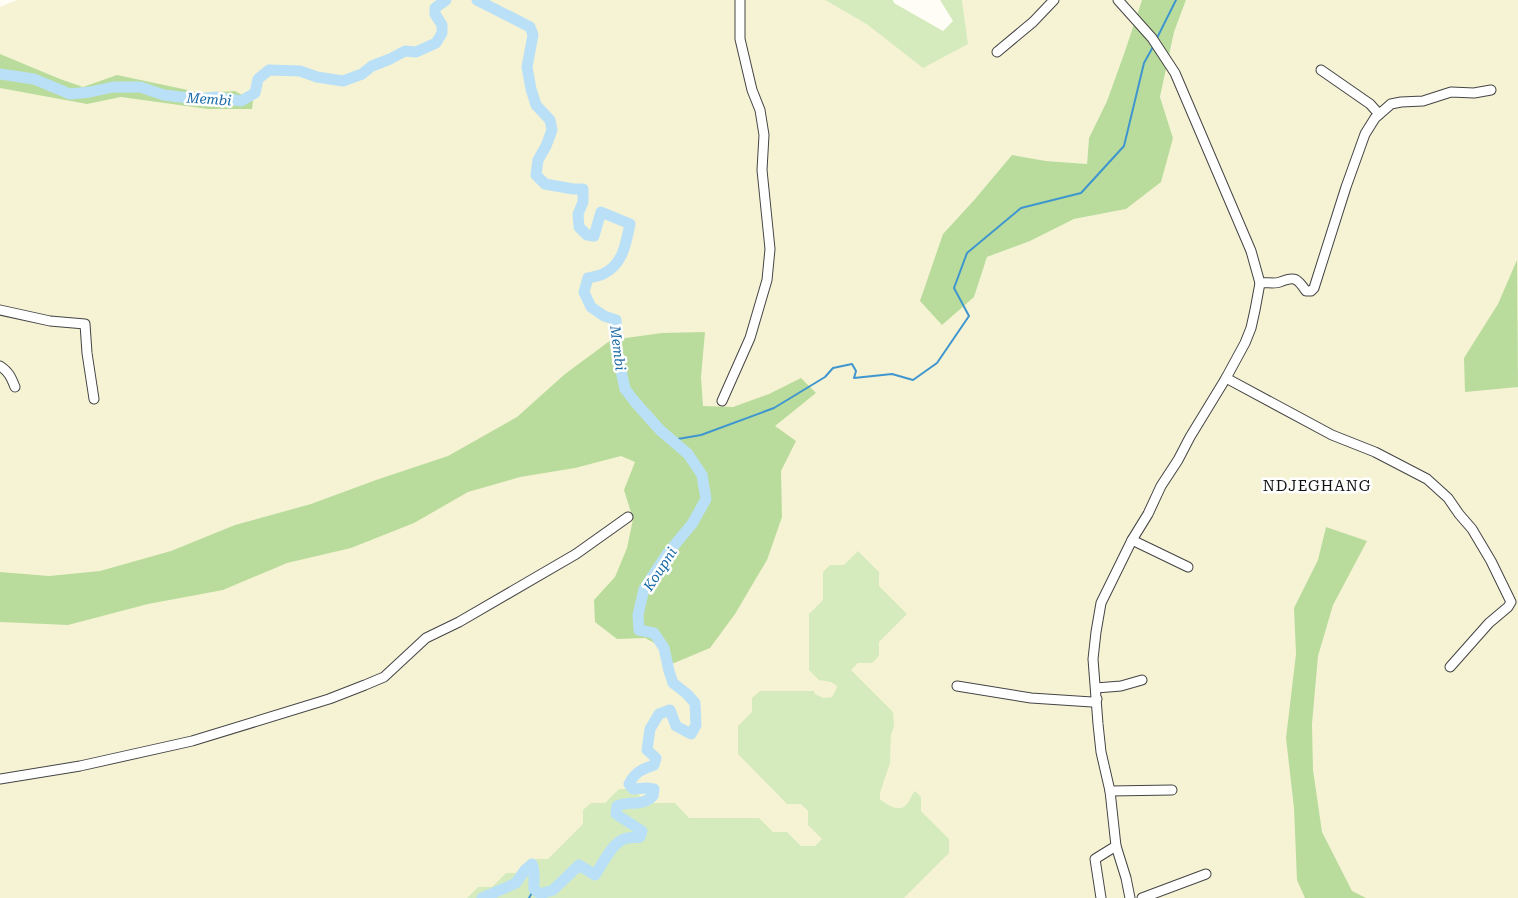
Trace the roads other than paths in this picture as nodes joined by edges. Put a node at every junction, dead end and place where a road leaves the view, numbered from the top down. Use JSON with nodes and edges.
{"nodes":[{"id":1,"x":740,"y":0,"type":"edge"},
{"id":2,"x":1054,"y":0,"type":"edge"},
{"id":3,"x":1118,"y":0,"type":"edge"},
{"id":4,"x":997,"y":52,"type":"dead end"},
{"id":5,"x":1321,"y":70,"type":"dead end"},
{"id":6,"x":1491,"y":90,"type":"dead end"},
{"id":7,"x":1379,"y":114,"type":"junction"},
{"id":8,"x":1260,"y":282,"type":"junction"},
{"id":9,"x":0,"y":310,"type":"edge"},
{"id":10,"x":0,"y":366,"type":"edge"},
{"id":11,"x":1226,"y":378,"type":"junction"},
{"id":12,"x":14,"y":387,"type":"dead end"},
{"id":13,"x":94,"y":399,"type":"dead end"},
{"id":14,"x":722,"y":401,"type":"dead end"},
{"id":15,"x":628,"y":516,"type":"dead end"},
{"id":16,"x":1132,"y":540,"type":"junction"},
{"id":17,"x":1188,"y":567,"type":"dead end"},
{"id":18,"x":1508,"y":607,"type":"junction"},
{"id":19,"x":1518,"y":608,"type":"edge"},
{"id":20,"x":1450,"y":667,"type":"dead end"},
{"id":21,"x":1142,"y":680,"type":"dead end"},
{"id":22,"x":957,"y":686,"type":"dead end"},
{"id":23,"x":1096,"y":688,"type":"junction"},
{"id":24,"x":1097,"y":699,"type":"junction"},
{"id":25,"x":0,"y":779,"type":"edge"},
{"id":26,"x":1172,"y":790,"type":"dead end"},
{"id":27,"x":1110,"y":791,"type":"junction"},
{"id":28,"x":1116,"y":846,"type":"junction"},
{"id":29,"x":1206,"y":874,"type":"dead end"},
{"id":30,"x":1101,"y":898,"type":"edge"},
{"id":31,"x":1130,"y":898,"type":"edge"},
{"id":32,"x":1142,"y":898,"type":"edge"}],
"edges":[{"from":1,"to":14,"type":"street"},
{"from":2,"to":4,"type":"street"},
{"from":3,"to":8,"type":"street"},
{"from":5,"to":7,"type":"street"},
{"from":6,"to":7,"type":"street"},
{"from":7,"to":8,"type":"street"},
{"from":8,"to":11,"type":"street"},
{"from":9,"to":13,"type":"street"},
{"from":10,"to":12,"type":"street"},
{"from":11,"to":16,"type":"street"},
{"from":11,"to":18,"type":"street"},
{"from":15,"to":25,"type":"street"},
{"from":16,"to":17,"type":"street"},
{"from":16,"to":23,"type":"street"},
{"from":18,"to":19,"type":"street"},
{"from":18,"to":20,"type":"street"},
{"from":21,"to":23,"type":"street"},
{"from":22,"to":24,"type":"street"},
{"from":23,"to":24,"type":"street"},
{"from":24,"to":27,"type":"street"},
{"from":26,"to":27,"type":"street"},
{"from":27,"to":28,"type":"street"},
{"from":28,"to":30,"type":"street"},
{"from":28,"to":31,"type":"street"},
{"from":29,"to":32,"type":"street"}]}
